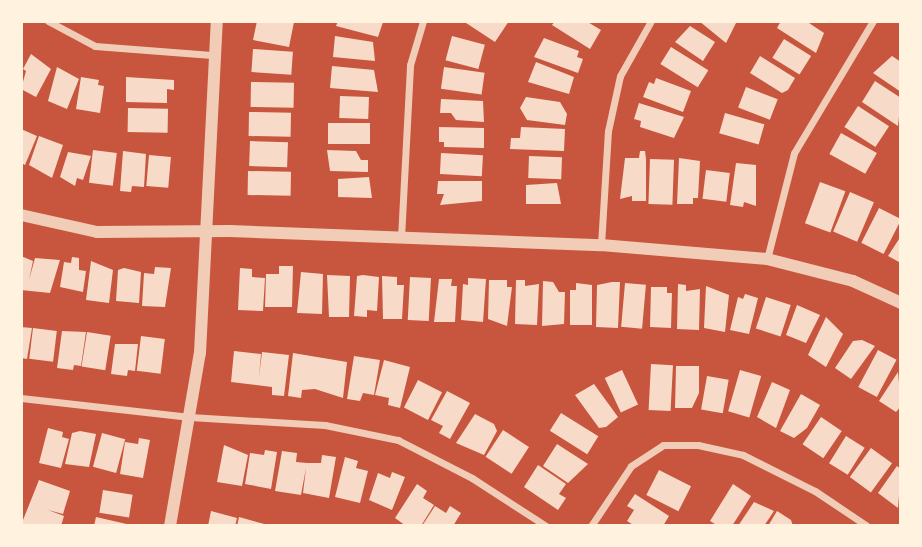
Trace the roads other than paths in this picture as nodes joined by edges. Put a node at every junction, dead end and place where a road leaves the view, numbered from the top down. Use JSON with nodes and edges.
{"nodes":[{"id":1,"x":48,"y":21,"type":"edge"},
{"id":2,"x":217,"y":21,"type":"edge"},
{"id":3,"x":423,"y":21,"type":"edge"},
{"id":4,"x":651,"y":21,"type":"edge"},
{"id":5,"x":873,"y":21,"type":"edge"},
{"id":6,"x":212,"y":55,"type":"junction"},
{"id":7,"x":21,"y":215,"type":"edge"},
{"id":8,"x":207,"y":230,"type":"junction"},
{"id":9,"x":401,"y":238,"type":"junction"},
{"id":10,"x":601,"y":245,"type":"junction"},
{"id":11,"x":767,"y":259,"type":"junction"},
{"id":12,"x":901,"y":303,"type":"edge"},
{"id":13,"x":23,"y":398,"type":"edge"},
{"id":14,"x":21,"y":409,"type":"edge"},
{"id":15,"x":190,"y":416,"type":"junction"},
{"id":16,"x":170,"y":526,"type":"edge"},
{"id":17,"x":545,"y":526,"type":"edge"},
{"id":18,"x":591,"y":526,"type":"edge"},
{"id":19,"x":867,"y":526,"type":"edge"}],
"edges":[{"from":1,"to":6,"type":"street"},
{"from":2,"to":6,"type":"street"},
{"from":3,"to":9,"type":"street"},
{"from":4,"to":10,"type":"street"},
{"from":5,"to":11,"type":"street"},
{"from":6,"to":8,"type":"street"},
{"from":7,"to":8,"type":"street"},
{"from":8,"to":9,"type":"street"},
{"from":8,"to":15,"type":"street"},
{"from":9,"to":10,"type":"street"},
{"from":10,"to":11,"type":"street"},
{"from":11,"to":12,"type":"street"},
{"from":13,"to":14,"type":"street"},
{"from":13,"to":15,"type":"street"},
{"from":15,"to":16,"type":"street"},
{"from":15,"to":17,"type":"street"},
{"from":18,"to":19,"type":"street"}]}
